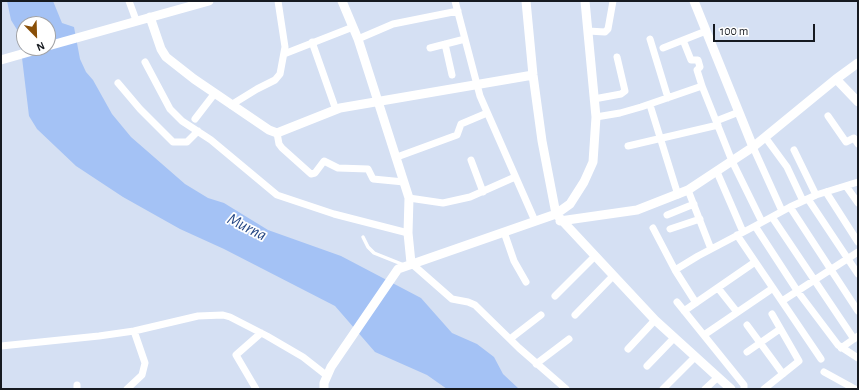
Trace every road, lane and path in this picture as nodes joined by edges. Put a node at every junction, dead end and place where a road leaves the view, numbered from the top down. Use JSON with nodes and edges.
{"nodes":[{"id":1,"x":129,"y":1,"type":"edge"},
{"id":2,"x":209,"y":1,"type":"edge"},
{"id":3,"x":278,"y":1,"type":"edge"},
{"id":4,"x":342,"y":1,"type":"edge"},
{"id":5,"x":455,"y":1,"type":"edge"},
{"id":6,"x":526,"y":1,"type":"edge"},
{"id":7,"x":585,"y":1,"type":"edge"},
{"id":8,"x":613,"y":1,"type":"edge"},
{"id":9,"x":694,"y":1,"type":"edge"},
{"id":10,"x":458,"y":11,"type":"junction"},
{"id":11,"x":150,"y":17,"type":"junction"},
{"id":12,"x":136,"y":20,"type":"junction"},
{"id":13,"x":353,"y":26,"type":"junction"},
{"id":14,"x":588,"y":31,"type":"junction"},
{"id":15,"x":706,"y":31,"type":"junction"},
{"id":16,"x":358,"y":39,"type":"junction"},
{"id":17,"x":465,"y":39,"type":"junction"},
{"id":18,"x":650,"y":39,"type":"dead end"},
{"id":19,"x":683,"y":40,"type":"junction"},
{"id":20,"x":312,"y":42,"type":"junction"},
{"id":21,"x":56,"y":44,"type":"edge"},
{"id":22,"x":445,"y":44,"type":"junction"},
{"id":23,"x":430,"y":48,"type":"dead end"},
{"id":24,"x":663,"y":48,"type":"dead end"},
{"id":25,"x":284,"y":54,"type":"junction"},
{"id":26,"x":16,"y":56,"type":"edge"},
{"id":27,"x":617,"y":57,"type":"dead end"},
{"id":28,"x":1,"y":60,"type":"edge"},
{"id":29,"x":145,"y":62,"type":"dead end"},
{"id":30,"x":858,"y":63,"type":"edge"},
{"id":31,"x":452,"y":75,"type":"dead end"},
{"id":32,"x":533,"y":75,"type":"junction"},
{"id":33,"x":836,"y":79,"type":"junction"},
{"id":34,"x":118,"y":83,"type":"dead end"},
{"id":35,"x":476,"y":84,"type":"junction"},
{"id":36,"x":702,"y":86,"type":"junction"},
{"id":37,"x":215,"y":93,"type":"junction"},
{"id":38,"x":668,"y":98,"type":"junction"},
{"id":39,"x":594,"y":99,"type":"junction"},
{"id":40,"x":379,"y":102,"type":"junction"},
{"id":41,"x":858,"y":102,"type":"edge"},
{"id":42,"x":231,"y":104,"type":"junction"},
{"id":43,"x":650,"y":105,"type":"junction"},
{"id":44,"x":336,"y":110,"type":"junction"},
{"id":45,"x":739,"y":112,"type":"junction"},
{"id":46,"x":487,"y":113,"type":"junction"},
{"id":47,"x":828,"y":116,"type":"dead end"},
{"id":48,"x":596,"y":117,"type":"junction"},
{"id":49,"x":195,"y":119,"type":"dead end"},
{"id":50,"x":717,"y":123,"type":"junction"},
{"id":51,"x":198,"y":131,"type":"junction"},
{"id":52,"x":277,"y":134,"type":"junction"},
{"id":53,"x":765,"y":137,"type":"junction"},
{"id":54,"x":661,"y":139,"type":"junction"},
{"id":55,"x":858,"y":144,"type":"edge"},
{"id":56,"x":628,"y":146,"type":"dead end"},
{"id":57,"x":753,"y":147,"type":"junction"},
{"id":58,"x":794,"y":150,"type":"dead end"},
{"id":59,"x":397,"y":157,"type":"junction"},
{"id":60,"x":471,"y":160,"type":"dead end"},
{"id":61,"x":732,"y":161,"type":"junction"},
{"id":62,"x":717,"y":172,"type":"junction"},
{"id":63,"x":515,"y":177,"type":"junction"},
{"id":64,"x":404,"y":182,"type":"junction"},
{"id":65,"x":858,"y":182,"type":"edge"},
{"id":66,"x":846,"y":186,"type":"junction"},
{"id":67,"x":688,"y":190,"type":"junction"},
{"id":68,"x":483,"y":192,"type":"junction"},
{"id":69,"x":826,"y":192,"type":"junction"},
{"id":70,"x":678,"y":195,"type":"junction"},
{"id":71,"x":816,"y":195,"type":"junction"},
{"id":72,"x":409,"y":198,"type":"junction"},
{"id":73,"x":806,"y":200,"type":"junction"},
{"id":74,"x":858,"y":203,"type":"edge"},
{"id":75,"x":694,"y":204,"type":"junction"},
{"id":76,"x":790,"y":207,"type":"junction"},
{"id":77,"x":782,"y":211,"type":"junction"},
{"id":78,"x":667,"y":215,"type":"dead end"},
{"id":79,"x":772,"y":217,"type":"junction"},
{"id":80,"x":558,"y":218,"type":"junction"},
{"id":81,"x":700,"y":219,"type":"junction"},
{"id":82,"x":535,"y":221,"type":"junction"},
{"id":83,"x":758,"y":224,"type":"junction"},
{"id":84,"x":653,"y":228,"type":"dead end"},
{"id":85,"x":670,"y":229,"type":"dead end"},
{"id":86,"x":504,"y":232,"type":"junction"},
{"id":87,"x":408,"y":233,"type":"junction"},
{"id":88,"x":740,"y":234,"type":"junction"},
{"id":89,"x":362,"y":237,"type":"dead end"},
{"id":90,"x":858,"y":242,"type":"edge"},
{"id":91,"x":711,"y":249,"type":"junction"},
{"id":92,"x":858,"y":252,"type":"edge"},
{"id":93,"x":594,"y":257,"type":"junction"},
{"id":94,"x":848,"y":258,"type":"junction"},
{"id":95,"x":755,"y":262,"type":"junction"},
{"id":96,"x":405,"y":266,"type":"junction"},
{"id":97,"x":675,"y":270,"type":"junction"},
{"id":98,"x":831,"y":270,"type":"junction"},
{"id":99,"x":858,"y":274,"type":"edge"},
{"id":100,"x":614,"y":276,"type":"junction"},
{"id":101,"x":815,"y":281,"type":"junction"},
{"id":102,"x":526,"y":282,"type":"dead end"},
{"id":103,"x":718,"y":288,"type":"junction"},
{"id":104,"x":773,"y":288,"type":"junction"},
{"id":105,"x":798,"y":292,"type":"junction"},
{"id":106,"x":555,"y":296,"type":"dead end"},
{"id":107,"x":782,"y":301,"type":"junction"},
{"id":108,"x":677,"y":302,"type":"dead end"},
{"id":109,"x":696,"y":303,"type":"junction"},
{"id":110,"x":684,"y":311,"type":"junction"},
{"id":111,"x":858,"y":311,"type":"edge"},
{"id":112,"x":737,"y":312,"type":"junction"},
{"id":113,"x":772,"y":314,"type":"dead end"},
{"id":114,"x":541,"y":315,"type":"dead end"},
{"id":115,"x":575,"y":315,"type":"dead end"},
{"id":116,"x":655,"y":320,"type":"junction"},
{"id":117,"x":747,"y":325,"type":"dead end"},
{"id":118,"x":780,"y":328,"type":"junction"},
{"id":119,"x":134,"y":331,"type":"junction"},
{"id":120,"x":261,"y":333,"type":"junction"},
{"id":121,"x":704,"y":335,"type":"junction"},
{"id":122,"x":856,"y":337,"type":"edge"},
{"id":123,"x":674,"y":338,"type":"junction"},
{"id":124,"x":510,"y":340,"type":"junction"},
{"id":125,"x":569,"y":340,"type":"dead end"},
{"id":126,"x":760,"y":343,"type":"junction"},
{"id":127,"x":1,"y":346,"type":"edge"},
{"id":128,"x":841,"y":348,"type":"junction"},
{"id":129,"x":628,"y":349,"type":"dead end"},
{"id":130,"x":747,"y":352,"type":"dead end"},
{"id":131,"x":695,"y":357,"type":"junction"},
{"id":132,"x":858,"y":358,"type":"edge"},
{"id":133,"x":821,"y":359,"type":"dead end"},
{"id":134,"x":536,"y":364,"type":"junction"},
{"id":135,"x":647,"y":366,"type":"dead end"},
{"id":136,"x":824,"y":372,"type":"dead end"},
{"id":137,"x":783,"y":374,"type":"junction"},
{"id":138,"x":326,"y":375,"type":"junction"},
{"id":139,"x":718,"y":378,"type":"junction"},
{"id":140,"x":745,"y":388,"type":"edge"},
{"id":141,"x":127,"y":389,"type":"edge"},
{"id":142,"x":256,"y":389,"type":"edge"},
{"id":143,"x":324,"y":389,"type":"edge"},
{"id":144,"x":566,"y":389,"type":"edge"},
{"id":145,"x":663,"y":389,"type":"edge"},
{"id":146,"x":705,"y":389,"type":"edge"},
{"id":147,"x":731,"y":389,"type":"edge"},
{"id":148,"x":764,"y":389,"type":"edge"},
{"id":149,"x":855,"y":389,"type":"edge"}],
"edges":[{"from":1,"to":12,"type":"street"},
{"from":2,"to":11,"type":"street"},
{"from":3,"to":25,"type":"street"},
{"from":4,"to":13,"type":"street"},
{"from":5,"to":10,"type":"street"},
{"from":6,"to":32,"type":"street"},
{"from":7,"to":14,"type":"street"},
{"from":8,"to":14,"type":"street"},
{"from":9,"to":15,"type":"street"},
{"from":10,"to":16,"type":"street"},
{"from":10,"to":17,"type":"street"},
{"from":11,"to":12,"type":"street"},
{"from":11,"to":37,"type":"street"},
{"from":12,"to":21,"type":"street"},
{"from":13,"to":16,"type":"street"},
{"from":13,"to":20,"type":"street"},
{"from":14,"to":39,"type":"street"},
{"from":15,"to":19,"type":"street"},
{"from":15,"to":45,"type":"street"},
{"from":16,"to":40,"type":"street"},
{"from":17,"to":22,"type":"street"},
{"from":17,"to":35,"type":"street"},
{"from":18,"to":38,"type":"street"},
{"from":19,"to":24,"type":"street"},
{"from":19,"to":36,"type":"street"},
{"from":20,"to":25,"type":"street"},
{"from":20,"to":44,"type":"street"},
{"from":22,"to":23,"type":"street"},
{"from":22,"to":31,"type":"street"},
{"from":25,"to":42,"type":"street"},
{"from":26,"to":28,"type":"street"},
{"from":27,"to":39,"type":"street"},
{"from":29,"to":51,"type":"street"},
{"from":30,"to":33,"type":"street"},
{"from":32,"to":35,"type":"street"},
{"from":32,"to":80,"type":"street"},
{"from":33,"to":41,"type":"street"},
{"from":33,"to":53,"type":"street"},
{"from":34,"to":51,"type":"street"},
{"from":35,"to":40,"type":"street"},
{"from":35,"to":46,"type":"street"},
{"from":36,"to":38,"type":"street"},
{"from":36,"to":50,"type":"street"},
{"from":37,"to":42,"type":"street"},
{"from":37,"to":49,"type":"street"},
{"from":38,"to":43,"type":"street"},
{"from":39,"to":48,"type":"street"},
{"from":40,"to":44,"type":"street"},
{"from":40,"to":59,"type":"street"},
{"from":42,"to":52,"type":"street"},
{"from":43,"to":48,"type":"street"},
{"from":43,"to":54,"type":"street"},
{"from":44,"to":52,"type":"street"},
{"from":45,"to":50,"type":"street"},
{"from":45,"to":57,"type":"street"},
{"from":46,"to":59,"type":"street"},
{"from":46,"to":63,"type":"street"},
{"from":47,"to":55,"type":"street"},
{"from":48,"to":80,"type":"street"},
{"from":50,"to":54,"type":"street"},
{"from":50,"to":61,"type":"street"},
{"from":51,"to":87,"type":"street"},
{"from":52,"to":64,"type":"street"},
{"from":53,"to":57,"type":"street"},
{"from":53,"to":73,"type":"street"},
{"from":54,"to":56,"type":"street"},
{"from":54,"to":70,"type":"street"},
{"from":57,"to":61,"type":"street"},
{"from":57,"to":77,"type":"street"},
{"from":58,"to":71,"type":"street"},
{"from":59,"to":64,"type":"street"},
{"from":60,"to":68,"type":"street"},
{"from":61,"to":62,"type":"street"},
{"from":61,"to":83,"type":"street"},
{"from":62,"to":67,"type":"street"},
{"from":62,"to":88,"type":"street"},
{"from":63,"to":68,"type":"street"},
{"from":63,"to":82,"type":"street"},
{"from":64,"to":72,"type":"street"},
{"from":65,"to":66,"type":"street"},
{"from":66,"to":69,"type":"street"},
{"from":66,"to":74,"type":"street"},
{"from":67,"to":70,"type":"street"},
{"from":67,"to":75,"type":"street"},
{"from":68,"to":72,"type":"street"},
{"from":69,"to":71,"type":"street"},
{"from":69,"to":90,"type":"street"},
{"from":70,"to":80,"type":"street"},
{"from":71,"to":73,"type":"street"},
{"from":72,"to":87,"type":"street"},
{"from":73,"to":76,"type":"street"},
{"from":73,"to":94,"type":"street"},
{"from":75,"to":78,"type":"street"},
{"from":75,"to":81,"type":"street"},
{"from":76,"to":77,"type":"street"},
{"from":76,"to":98,"type":"street"},
{"from":77,"to":79,"type":"street"},
{"from":79,"to":83,"type":"street"},
{"from":79,"to":101,"type":"street"},
{"from":80,"to":82,"type":"street"},
{"from":80,"to":93,"type":"street"},
{"from":81,"to":85,"type":"street"},
{"from":81,"to":91,"type":"street"},
{"from":82,"to":86,"type":"street"},
{"from":83,"to":88,"type":"street"},
{"from":83,"to":105,"type":"street"},
{"from":84,"to":97,"type":"street"},
{"from":86,"to":96,"type":"street"},
{"from":86,"to":102,"type":"street"},
{"from":87,"to":96,"type":"street"},
{"from":88,"to":91,"type":"street"},
{"from":88,"to":95,"type":"street"},
{"from":89,"to":96,"type":"lane"},
{"from":91,"to":97,"type":"street"},
{"from":92,"to":94,"type":"street"},
{"from":93,"to":100,"type":"street"},
{"from":93,"to":106,"type":"street"},
{"from":94,"to":98,"type":"street"},
{"from":94,"to":99,"type":"street"},
{"from":95,"to":103,"type":"street"},
{"from":95,"to":104,"type":"street"},
{"from":96,"to":124,"type":"street"},
{"from":96,"to":138,"type":"street"},
{"from":97,"to":109,"type":"street"},
{"from":98,"to":101,"type":"street"},
{"from":98,"to":111,"type":"street"},
{"from":100,"to":115,"type":"street"},
{"from":100,"to":116,"type":"street"},
{"from":101,"to":105,"type":"street"},
{"from":101,"to":122,"type":"street"},
{"from":103,"to":109,"type":"street"},
{"from":103,"to":112,"type":"street"},
{"from":104,"to":107,"type":"street"},
{"from":104,"to":112,"type":"street"},
{"from":105,"to":107,"type":"street"},
{"from":105,"to":128,"type":"street"},
{"from":107,"to":133,"type":"street"},
{"from":108,"to":110,"type":"street"},
{"from":109,"to":110,"type":"street"},
{"from":110,"to":121,"type":"street"},
{"from":112,"to":121,"type":"street"},
{"from":113,"to":118,"type":"street"},
{"from":114,"to":124,"type":"street"},
{"from":116,"to":123,"type":"street"},
{"from":116,"to":129,"type":"street"},
{"from":117,"to":126,"type":"street"},
{"from":118,"to":126,"type":"street"},
{"from":118,"to":137,"type":"street"},
{"from":119,"to":120,"type":"street"},
{"from":119,"to":127,"type":"street"},
{"from":119,"to":141,"type":"street"},
{"from":120,"to":138,"type":"street"},
{"from":120,"to":142,"type":"street"},
{"from":121,"to":140,"type":"street"},
{"from":122,"to":128,"type":"street"},
{"from":123,"to":131,"type":"street"},
{"from":123,"to":135,"type":"street"},
{"from":124,"to":134,"type":"street"},
{"from":125,"to":134,"type":"street"},
{"from":126,"to":130,"type":"street"},
{"from":126,"to":137,"type":"street"},
{"from":128,"to":132,"type":"street"},
{"from":131,"to":139,"type":"street"},
{"from":131,"to":145,"type":"street"},
{"from":134,"to":144,"type":"street"},
{"from":136,"to":149,"type":"street"},
{"from":137,"to":148,"type":"street"},
{"from":138,"to":143,"type":"street"},
{"from":139,"to":146,"type":"street"},
{"from":139,"to":147,"type":"street"}]}
